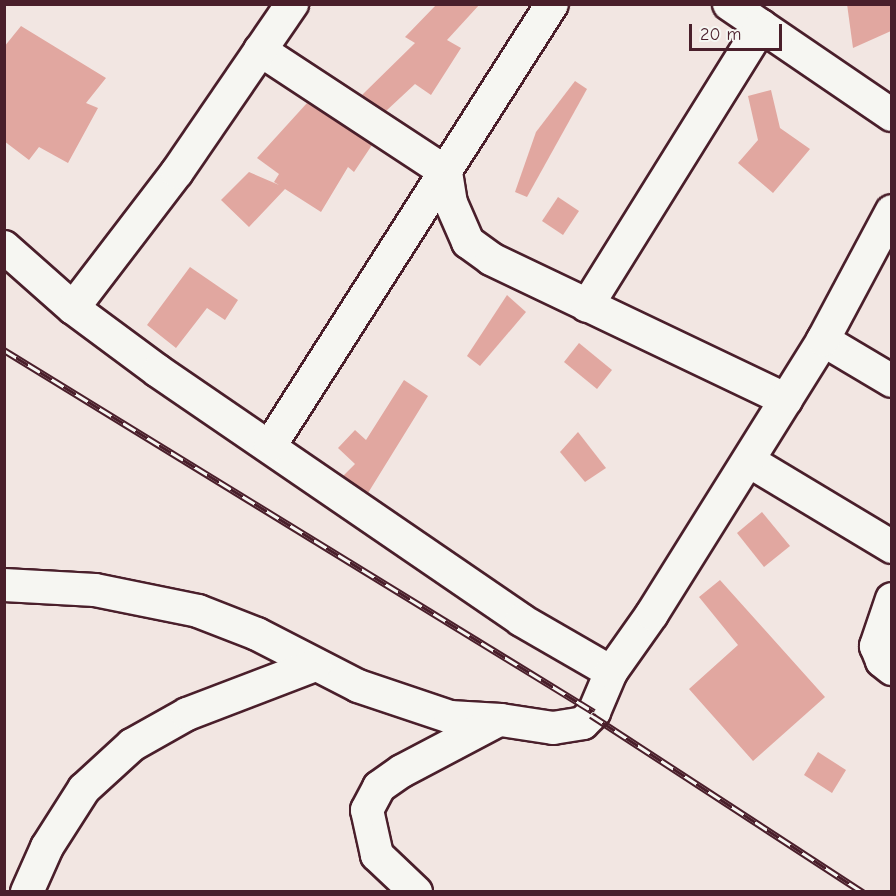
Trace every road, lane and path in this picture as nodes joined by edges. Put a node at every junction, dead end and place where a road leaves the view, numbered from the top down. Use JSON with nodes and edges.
{"nodes":[{"id":1,"x":292,"y":4,"type":"edge"},
{"id":2,"x":552,"y":4,"type":"edge"},
{"id":3,"x":729,"y":4,"type":"edge"},
{"id":4,"x":761,"y":26,"type":"junction"},
{"id":5,"x":260,"y":50,"type":"junction"},
{"id":6,"x":891,"y":115,"type":"edge"},
{"id":7,"x":446,"y":172,"type":"junction"},
{"id":8,"x":891,"y":211,"type":"edge"},
{"id":9,"x":4,"y":247,"type":"edge"},
{"id":10,"x":587,"y":306,"type":"junction"},
{"id":11,"x":73,"y":308,"type":"junction"},
{"id":12,"x":823,"y":340,"type":"junction"},
{"id":13,"x":891,"y":381,"type":"edge"},
{"id":14,"x":786,"y":400,"type":"junction"},
{"id":15,"x":270,"y":446,"type":"junction"},
{"id":16,"x":749,"y":461,"type":"junction"},
{"id":17,"x":891,"y":547,"type":"edge"},
{"id":18,"x":4,"y":585,"type":"edge"},
{"id":19,"x":891,"y":599,"type":"edge"},
{"id":20,"x":315,"y":665,"type":"junction"},
{"id":21,"x":891,"y":669,"type":"edge"},
{"id":22,"x":611,"y":672,"type":"junction"},
{"id":23,"x":501,"y":720,"type":"junction"},
{"id":24,"x":27,"y":891,"type":"edge"},
{"id":25,"x":416,"y":891,"type":"edge"}],
"edges":[{"from":1,"to":5,"type":"street"},
{"from":2,"to":7,"type":"street"},
{"from":3,"to":4,"type":"street"},
{"from":4,"to":6,"type":"street"},
{"from":4,"to":10,"type":"street"},
{"from":5,"to":7,"type":"street"},
{"from":5,"to":11,"type":"street"},
{"from":7,"to":10,"type":"street"},
{"from":7,"to":15,"type":"street"},
{"from":8,"to":12,"type":"street"},
{"from":9,"to":11,"type":"street"},
{"from":10,"to":14,"type":"street"},
{"from":11,"to":15,"type":"street"},
{"from":12,"to":13,"type":"street"},
{"from":12,"to":14,"type":"street"},
{"from":14,"to":16,"type":"street"},
{"from":15,"to":22,"type":"street"},
{"from":16,"to":17,"type":"street"},
{"from":16,"to":22,"type":"street"},
{"from":18,"to":20,"type":"street"},
{"from":19,"to":21,"type":"street"},
{"from":20,"to":23,"type":"street"},
{"from":20,"to":24,"type":"street"},
{"from":22,"to":23,"type":"street"},
{"from":23,"to":25,"type":"street"}]}
